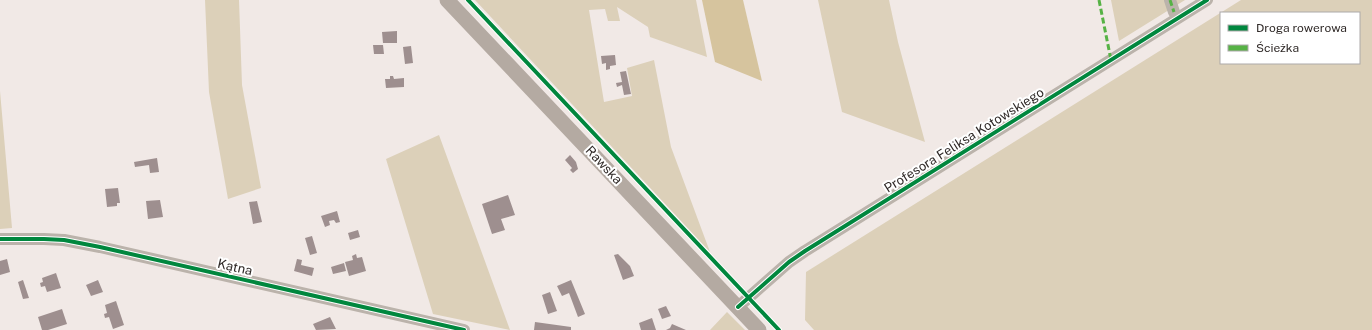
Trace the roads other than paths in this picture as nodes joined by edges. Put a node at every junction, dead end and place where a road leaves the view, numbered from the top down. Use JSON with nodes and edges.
{"nodes":[{"id":1,"x":448,"y":0,"type":"edge"},
{"id":2,"x":1170,"y":0,"type":"edge"},
{"id":3,"x":1207,"y":0,"type":"edge"},
{"id":4,"x":1174,"y":12,"type":"dead end"},
{"id":5,"x":0,"y":239,"type":"edge"},
{"id":6,"x":738,"y":307,"type":"junction"},
{"id":7,"x":464,"y":330,"type":"edge"},
{"id":8,"x":759,"y":330,"type":"edge"}],
"edges":[{"from":1,"to":6,"type":"main road","name":"Rawska"},
{"from":2,"to":4,"type":"street"},
{"from":3,"to":6,"type":"street","name":"Profesora Feliksa Kotowskiego"},
{"from":5,"to":7,"type":"street","name":"Kątna"},
{"from":6,"to":8,"type":"main road","name":"Rawska"}]}
